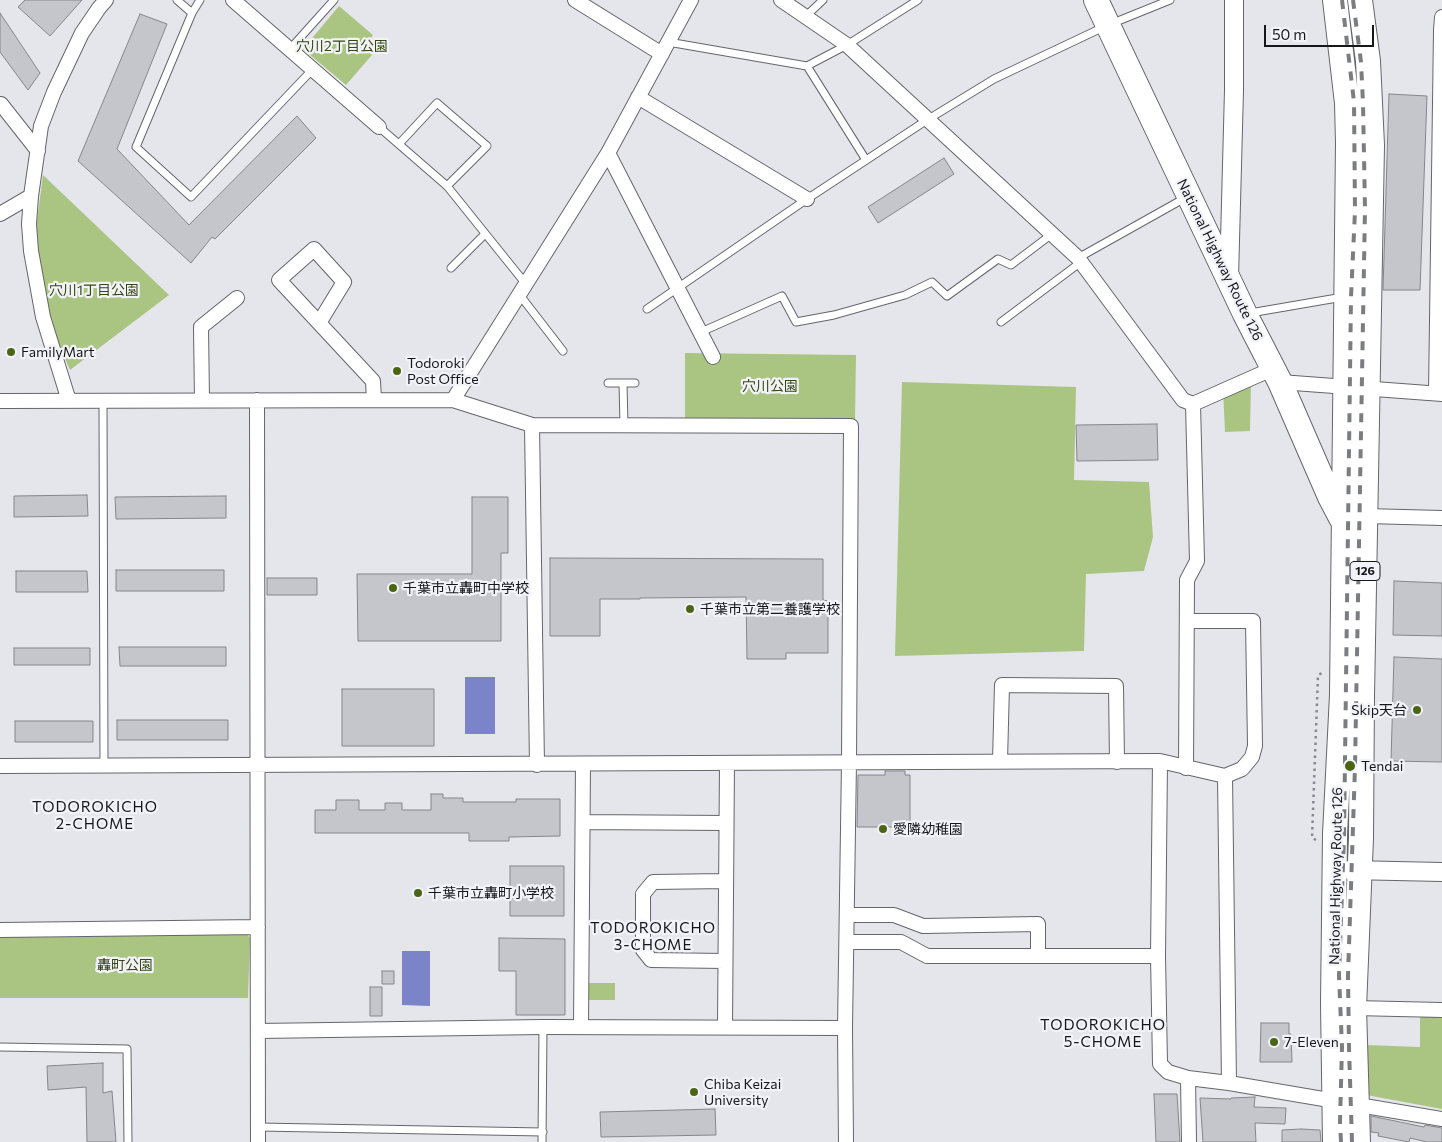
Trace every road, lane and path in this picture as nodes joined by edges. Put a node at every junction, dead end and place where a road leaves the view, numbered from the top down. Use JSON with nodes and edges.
{"nodes":[{"id":1,"x":106,"y":0,"type":"edge"},
{"id":2,"x":177,"y":0,"type":"edge"},
{"id":3,"x":200,"y":0,"type":"edge"},
{"id":4,"x":233,"y":0,"type":"edge"},
{"id":5,"x":334,"y":0,"type":"edge"},
{"id":6,"x":575,"y":0,"type":"edge"},
{"id":7,"x":691,"y":0,"type":"edge"},
{"id":8,"x":781,"y":0,"type":"edge"},
{"id":9,"x":823,"y":0,"type":"edge"},
{"id":10,"x":918,"y":0,"type":"edge"},
{"id":11,"x":1096,"y":0,"type":"edge"},
{"id":12,"x":1170,"y":0,"type":"edge"},
{"id":13,"x":1234,"y":0,"type":"edge"},
{"id":14,"x":1335,"y":0,"type":"edge"},
{"id":15,"x":1360,"y":0,"type":"edge"},
{"id":16,"x":192,"y":13,"type":"junction"},
{"id":17,"x":805,"y":17,"type":"junction"},
{"id":18,"x":1108,"y":25,"type":"junction"},
{"id":19,"x":1442,"y":26,"type":"edge"},
{"id":20,"x":847,"y":45,"type":"junction"},
{"id":21,"x":665,"y":48,"type":"junction"},
{"id":22,"x":290,"y":49,"type":"junction"},
{"id":23,"x":807,"y":66,"type":"junction"},
{"id":24,"x":313,"y":69,"type":"junction"},
{"id":25,"x":638,"y":97,"type":"junction"},
{"id":26,"x":0,"y":104,"type":"edge"},
{"id":27,"x":927,"y":120,"type":"junction"},
{"id":28,"x":379,"y":127,"type":"joint"},
{"id":29,"x":399,"y":144,"type":"junction"},
{"id":30,"x":38,"y":151,"type":"junction"},
{"id":31,"x":608,"y":153,"type":"junction"},
{"id":32,"x":866,"y":160,"type":"junction"},
{"id":33,"x":447,"y":186,"type":"junction"},
{"id":34,"x":31,"y":196,"type":"junction"},
{"id":35,"x":1188,"y":196,"type":"junction"},
{"id":36,"x":806,"y":199,"type":"junction"},
{"id":37,"x":0,"y":214,"type":"edge"},
{"id":38,"x":486,"y":234,"type":"junction"},
{"id":39,"x":1052,"y":234,"type":"junction"},
{"id":40,"x":1080,"y":260,"type":"junction"},
{"id":41,"x":451,"y":268,"type":"dead end"},
{"id":42,"x":1229,"y":281,"type":"junction"},
{"id":43,"x":678,"y":287,"type":"junction"},
{"id":44,"x":522,"y":288,"type":"junction"},
{"id":45,"x":1345,"y":296,"type":"junction"},
{"id":46,"x":237,"y":298,"type":"dead end"},
{"id":47,"x":647,"y":309,"type":"dead end"},
{"id":48,"x":1245,"y":314,"type":"junction"},
{"id":49,"x":1001,"y":322,"type":"dead end"},
{"id":50,"x":319,"y":323,"type":"junction"},
{"id":51,"x":701,"y":332,"type":"junction"},
{"id":52,"x":563,"y":351,"type":"dead end"},
{"id":53,"x":713,"y":357,"type":"dead end"},
{"id":54,"x":1276,"y":375,"type":"junction"},
{"id":55,"x":608,"y":383,"type":"dead end"},
{"id":56,"x":623,"y":383,"type":"junction"},
{"id":57,"x":635,"y":383,"type":"dead end"},
{"id":58,"x":1357,"y":387,"type":"junction"},
{"id":59,"x":1439,"y":393,"type":"edge"},
{"id":60,"x":103,"y":400,"type":"junction"},
{"id":61,"x":202,"y":400,"type":"junction"},
{"id":62,"x":257,"y":400,"type":"junction"},
{"id":63,"x":374,"y":400,"type":"junction"},
{"id":64,"x":453,"y":400,"type":"junction"},
{"id":65,"x":0,"y":401,"type":"edge"},
{"id":66,"x":69,"y":401,"type":"junction"},
{"id":67,"x":1193,"y":404,"type":"junction"},
{"id":68,"x":532,"y":425,"type":"junction"},
{"id":69,"x":624,"y":425,"type":"junction"},
{"id":70,"x":1354,"y":518,"type":"junction"},
{"id":71,"x":1442,"y":518,"type":"edge"},
{"id":72,"x":1187,"y":621,"type":"junction"},
{"id":73,"x":1000,"y":761,"type":"junction"},
{"id":74,"x":1160,"y":761,"type":"junction"},
{"id":75,"x":849,"y":762,"type":"junction"},
{"id":76,"x":1117,"y":762,"type":"junction"},
{"id":77,"x":537,"y":764,"type":"junction"},
{"id":78,"x":583,"y":764,"type":"junction"},
{"id":79,"x":727,"y":764,"type":"junction"},
{"id":80,"x":257,"y":765,"type":"junction"},
{"id":81,"x":0,"y":766,"type":"edge"},
{"id":82,"x":104,"y":766,"type":"junction"},
{"id":83,"x":1186,"y":768,"type":"junction"},
{"id":84,"x":1225,"y":776,"type":"junction"},
{"id":85,"x":583,"y":822,"type":"junction"},
{"id":86,"x":726,"y":823,"type":"junction"},
{"id":87,"x":1348,"y":870,"type":"junction"},
{"id":88,"x":1442,"y":872,"type":"edge"},
{"id":89,"x":726,"y":881,"type":"junction"},
{"id":90,"x":847,"y":915,"type":"junction"},
{"id":91,"x":258,"y":927,"type":"junction"},
{"id":92,"x":0,"y":930,"type":"edge"},
{"id":93,"x":847,"y":942,"type":"junction"},
{"id":94,"x":1038,"y":956,"type":"junction"},
{"id":95,"x":1158,"y":956,"type":"junction"},
{"id":96,"x":725,"y":961,"type":"junction"},
{"id":97,"x":1354,"y":1008,"type":"junction"},
{"id":98,"x":1442,"y":1010,"type":"edge"},
{"id":99,"x":543,"y":1027,"type":"junction"},
{"id":100,"x":581,"y":1027,"type":"junction"},
{"id":101,"x":725,"y":1027,"type":"junction"},
{"id":102,"x":845,"y":1028,"type":"junction"},
{"id":103,"x":258,"y":1031,"type":"junction"},
{"id":104,"x":0,"y":1046,"type":"edge"},
{"id":105,"x":1188,"y":1078,"type":"junction"},
{"id":106,"x":1229,"y":1083,"type":"junction"},
{"id":107,"x":1345,"y":1102,"type":"junction"},
{"id":108,"x":1442,"y":1119,"type":"edge"},
{"id":109,"x":258,"y":1128,"type":"junction"},
{"id":110,"x":542,"y":1132,"type":"junction"},
{"id":111,"x":128,"y":1142,"type":"edge"},
{"id":112,"x":258,"y":1142,"type":"edge"},
{"id":113,"x":542,"y":1142,"type":"edge"},
{"id":114,"x":846,"y":1142,"type":"edge"},
{"id":115,"x":1189,"y":1142,"type":"edge"},
{"id":116,"x":1335,"y":1142,"type":"edge"},
{"id":117,"x":1358,"y":1142,"type":"edge"}],
"edges":[{"from":1,"to":30,"type":"street"},
{"from":2,"to":16,"type":"lane"},
{"from":3,"to":16,"type":"lane"},
{"from":4,"to":22,"type":"street"},
{"from":5,"to":22,"type":"lane"},
{"from":6,"to":21,"type":"street"},
{"from":7,"to":21,"type":"street"},
{"from":8,"to":17,"type":"street"},
{"from":9,"to":17,"type":"lane"},
{"from":10,"to":20,"type":"lane"},
{"from":11,"to":18,"type":"highway","name":"National Highway Route 126","number":"126"},
{"from":12,"to":18,"type":"lane"},
{"from":13,"to":42,"type":"street"},
{"from":14,"to":45,"type":"highway","name":"National Highway Route 126","number":"126"},
{"from":15,"to":58,"type":"highway","name":"National Highway Route 126","number":"126"},
{"from":16,"to":24,"type":"lane"},
{"from":17,"to":20,"type":"street"},
{"from":18,"to":27,"type":"lane"},
{"from":18,"to":35,"type":"highway","name":"National Highway Route 126","number":"126"},
{"from":19,"to":59,"type":"street"},
{"from":20,"to":23,"type":"lane"},
{"from":20,"to":27,"type":"street"},
{"from":21,"to":23,"type":"lane"},
{"from":21,"to":25,"type":"street"},
{"from":22,"to":24,"type":"street"},
{"from":23,"to":32,"type":"lane"},
{"from":24,"to":28,"type":"street"},
{"from":25,"to":31,"type":"street"},
{"from":25,"to":36,"type":"street"},
{"from":26,"to":30,"type":"street"},
{"from":27,"to":32,"type":"lane"},
{"from":27,"to":39,"type":"street"},
{"from":28,"to":29,"type":"lane"},
{"from":29,"to":33,"type":"lane"},
{"from":29,"to":33,"type":"lane"},
{"from":30,"to":34,"type":"street"},
{"from":31,"to":43,"type":"street"},
{"from":31,"to":44,"type":"street"},
{"from":32,"to":36,"type":"lane"},
{"from":33,"to":38,"type":"lane"},
{"from":34,"to":37,"type":"street"},
{"from":34,"to":66,"type":"street"},
{"from":35,"to":40,"type":"lane"},
{"from":35,"to":42,"type":"highway","name":"National Highway Route 126","number":"126"},
{"from":36,"to":43,"type":"lane"},
{"from":38,"to":41,"type":"lane"},
{"from":38,"to":44,"type":"lane"},
{"from":39,"to":40,"type":"street"},
{"from":39,"to":51,"type":"lane"},
{"from":40,"to":49,"type":"lane"},
{"from":40,"to":67,"type":"street"},
{"from":42,"to":48,"type":"highway","name":"National Highway Route 126","number":"126"},
{"from":43,"to":47,"type":"lane"},
{"from":43,"to":51,"type":"street"},
{"from":44,"to":52,"type":"lane"},
{"from":44,"to":64,"type":"street"},
{"from":45,"to":48,"type":"lane"},
{"from":45,"to":58,"type":"highway","name":"National Highway Route 126","number":"126"},
{"from":46,"to":61,"type":"street"},
{"from":48,"to":54,"type":"highway","name":"National Highway Route 126","number":"126"},
{"from":50,"to":50,"type":"street"},
{"from":50,"to":63,"type":"street"},
{"from":51,"to":53,"type":"street"},
{"from":54,"to":58,"type":"street"},
{"from":54,"to":67,"type":"street"},
{"from":54,"to":70,"type":"highway","name":"National Highway Route 126","number":"126"},
{"from":55,"to":56,"type":"lane"},
{"from":56,"to":57,"type":"lane"},
{"from":56,"to":69,"type":"lane"},
{"from":58,"to":59,"type":"street"},
{"from":58,"to":70,"type":"highway","name":"National Highway Route 126","number":"126"},
{"from":60,"to":61,"type":"street"},
{"from":60,"to":66,"type":"street"},
{"from":60,"to":82,"type":"lane"},
{"from":61,"to":62,"type":"street"},
{"from":62,"to":63,"type":"street"},
{"from":62,"to":80,"type":"street"},
{"from":63,"to":64,"type":"street"},
{"from":64,"to":68,"type":"street"},
{"from":65,"to":66,"type":"street"},
{"from":67,"to":72,"type":"street"},
{"from":68,"to":69,"type":"street"},
{"from":68,"to":77,"type":"street"},
{"from":69,"to":75,"type":"street"},
{"from":70,"to":71,"type":"street"},
{"from":70,"to":87,"type":"highway","name":"National Highway Route 126","number":"126"},
{"from":70,"to":87,"type":"highway","name":"National Highway Route 126","number":"126"},
{"from":72,"to":83,"type":"street"},
{"from":72,"to":84,"type":"street"},
{"from":73,"to":75,"type":"street"},
{"from":73,"to":76,"type":"street"},
{"from":73,"to":76,"type":"street"},
{"from":74,"to":76,"type":"street"},
{"from":74,"to":83,"type":"street"},
{"from":74,"to":95,"type":"street"},
{"from":75,"to":79,"type":"street"},
{"from":75,"to":90,"type":"street"},
{"from":77,"to":78,"type":"street"},
{"from":77,"to":80,"type":"street"},
{"from":78,"to":79,"type":"street"},
{"from":78,"to":85,"type":"street"},
{"from":79,"to":86,"type":"street"},
{"from":80,"to":82,"type":"street"},
{"from":80,"to":91,"type":"street"},
{"from":81,"to":82,"type":"street"},
{"from":83,"to":84,"type":"street"},
{"from":84,"to":106,"type":"street"},
{"from":85,"to":86,"type":"street"},
{"from":85,"to":100,"type":"street"},
{"from":86,"to":89,"type":"street"},
{"from":87,"to":88,"type":"street"},
{"from":87,"to":97,"type":"highway","name":"National Highway Route 126","number":"126"},
{"from":87,"to":107,"type":"highway","name":"National Highway Route 126","number":"126"},
{"from":89,"to":96,"type":"street"},
{"from":89,"to":96,"type":"street"},
{"from":90,"to":93,"type":"street"},
{"from":90,"to":94,"type":"street"},
{"from":91,"to":92,"type":"street"},
{"from":91,"to":103,"type":"street"},
{"from":93,"to":94,"type":"street"},
{"from":93,"to":102,"type":"street"},
{"from":94,"to":95,"type":"street"},
{"from":95,"to":105,"type":"street"},
{"from":96,"to":101,"type":"street"},
{"from":97,"to":98,"type":"street"},
{"from":97,"to":107,"type":"highway","name":"National Highway Route 126","number":"126"},
{"from":99,"to":100,"type":"street"},
{"from":99,"to":103,"type":"street"},
{"from":99,"to":110,"type":"lane"},
{"from":100,"to":101,"type":"street"},
{"from":101,"to":102,"type":"street"},
{"from":102,"to":114,"type":"street"},
{"from":103,"to":109,"type":"street"},
{"from":104,"to":111,"type":"lane"},
{"from":105,"to":106,"type":"street"},
{"from":105,"to":115,"type":"street"},
{"from":106,"to":107,"type":"street"},
{"from":107,"to":108,"type":"street"},
{"from":107,"to":116,"type":"highway","name":"National Highway Route 126","number":"126"},
{"from":107,"to":117,"type":"highway","name":"National Highway Route 126","number":"126"},
{"from":109,"to":110,"type":"lane"},
{"from":109,"to":112,"type":"street"},
{"from":110,"to":113,"type":"lane"}]}
